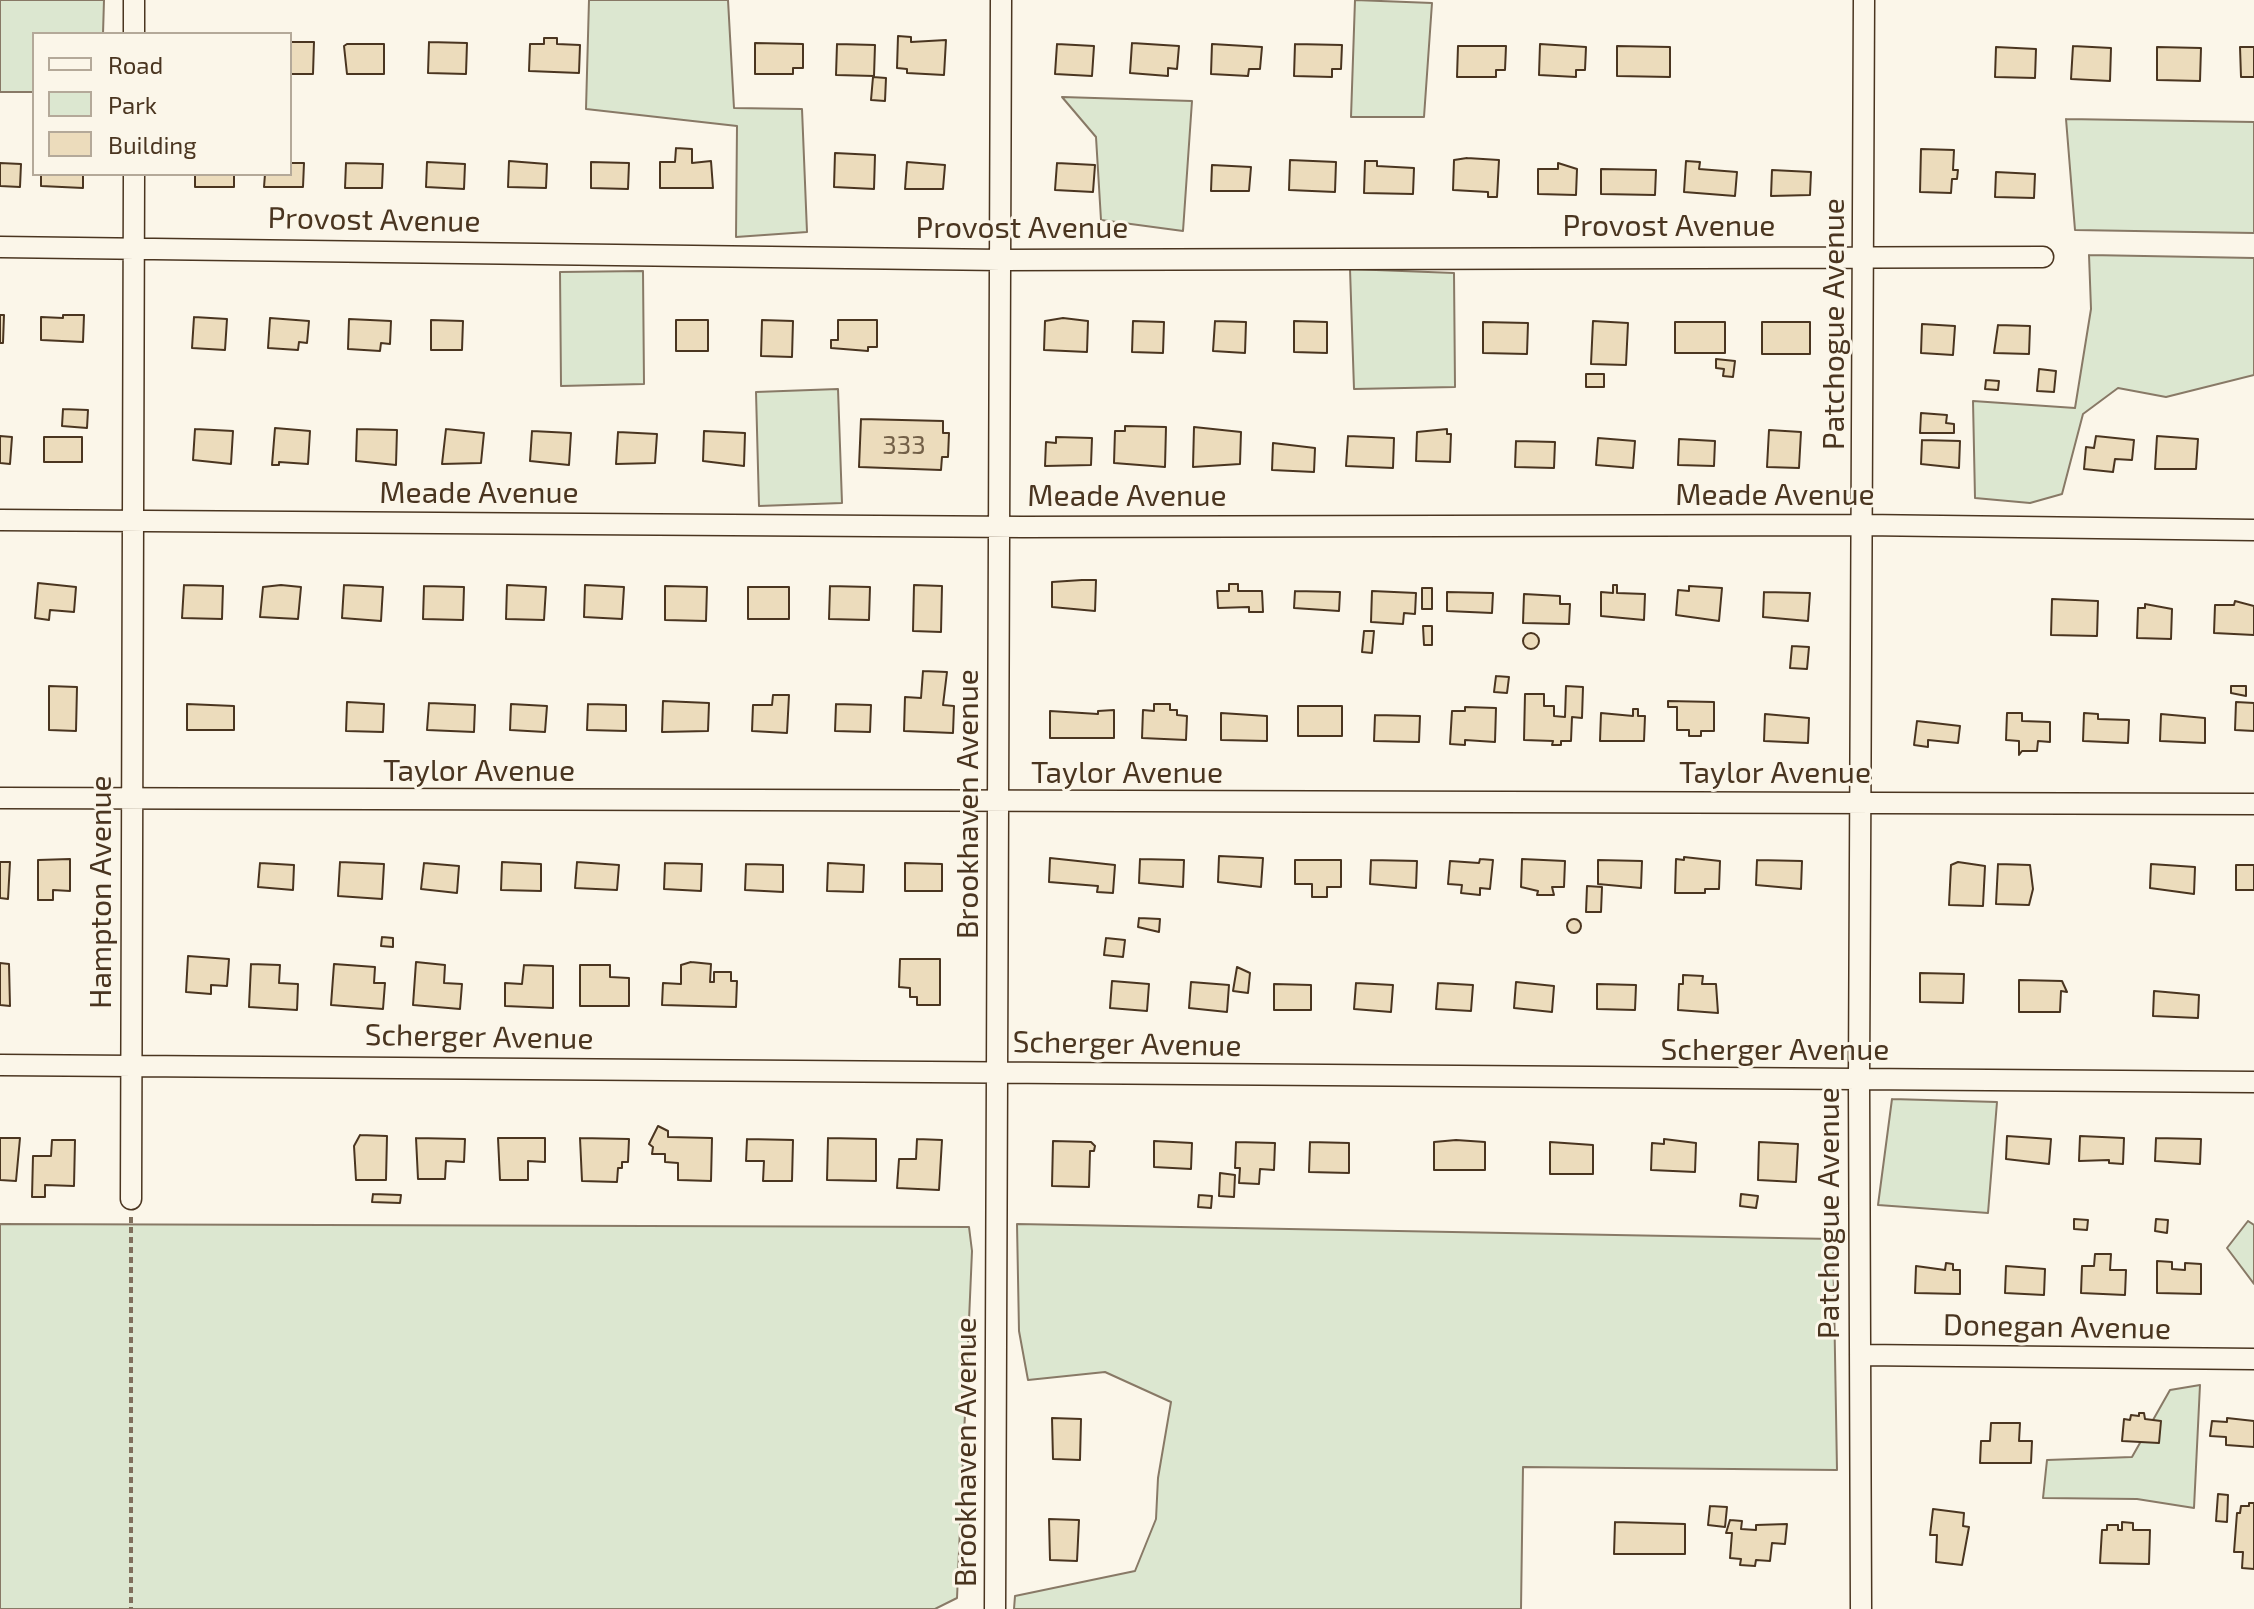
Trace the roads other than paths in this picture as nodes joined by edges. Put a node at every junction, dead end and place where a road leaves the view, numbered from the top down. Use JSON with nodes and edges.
{"nodes":[{"id":1,"x":134,"y":0,"type":"edge"},
{"id":2,"x":1001,"y":0,"type":"edge"},
{"id":3,"x":1864,"y":0,"type":"edge"},
{"id":4,"x":134,"y":32,"type":"edge"},
{"id":5,"x":134,"y":176,"type":"edge"},
{"id":6,"x":134,"y":246,"type":"junction"},
{"id":7,"x":0,"y":247,"type":"edge"},
{"id":8,"x":1865,"y":255,"type":"junction"},
{"id":9,"x":2043,"y":257,"type":"dead end"},
{"id":10,"x":1001,"y":260,"type":"junction"},
{"id":11,"x":0,"y":520,"type":"edge"},
{"id":12,"x":133,"y":520,"type":"junction"},
{"id":13,"x":1863,"y":525,"type":"junction"},
{"id":14,"x":999,"y":527,"type":"junction"},
{"id":15,"x":2254,"y":530,"type":"edge"},
{"id":16,"x":0,"y":798,"type":"edge"},
{"id":17,"x":131,"y":800,"type":"junction"},
{"id":18,"x":998,"y":803,"type":"junction"},
{"id":19,"x":1861,"y":803,"type":"junction"},
{"id":20,"x":2254,"y":804,"type":"edge"},
{"id":21,"x":132,"y":1064,"type":"junction"},
{"id":22,"x":0,"y":1065,"type":"edge"},
{"id":23,"x":997,"y":1073,"type":"junction"},
{"id":24,"x":1859,"y":1081,"type":"junction"},
{"id":25,"x":2254,"y":1082,"type":"edge"},
{"id":26,"x":131,"y":1199,"type":"road end"},
{"id":27,"x":1860,"y":1355,"type":"junction"},
{"id":28,"x":2254,"y":1359,"type":"edge"},
{"id":29,"x":995,"y":1609,"type":"edge"},
{"id":30,"x":1861,"y":1609,"type":"edge"}],
"edges":[{"from":1,"to":4,"type":"street"},
{"from":2,"to":10,"type":"street","name":"Brookhaven Avenue"},
{"from":3,"to":8,"type":"street","name":"Patchogue Avenue"},
{"from":5,"to":6,"type":"street","name":"Hampton Avenue"},
{"from":6,"to":7,"type":"street","name":"Provost Avenue"},
{"from":6,"to":10,"type":"street","name":"Provost Avenue"},
{"from":6,"to":12,"type":"street","name":"Hampton Avenue"},
{"from":8,"to":9,"type":"street","name":"Provost Avenue"},
{"from":8,"to":10,"type":"street","name":"Provost Avenue"},
{"from":8,"to":13,"type":"street","name":"Patchogue Avenue"},
{"from":10,"to":14,"type":"street","name":"Brookhaven Avenue"},
{"from":11,"to":12,"type":"street","name":"Meade Avenue"},
{"from":12,"to":14,"type":"street","name":"Meade Avenue"},
{"from":12,"to":17,"type":"street","name":"Hampton Avenue"},
{"from":13,"to":14,"type":"street","name":"Meade Avenue"},
{"from":13,"to":15,"type":"street","name":"Meade Avenue"},
{"from":13,"to":19,"type":"street","name":"Patchogue Avenue"},
{"from":14,"to":18,"type":"street","name":"Brookhaven Avenue"},
{"from":16,"to":17,"type":"street","name":"Taylor Avenue"},
{"from":17,"to":18,"type":"street","name":"Taylor Avenue"},
{"from":17,"to":21,"type":"street","name":"Hampton Avenue"},
{"from":18,"to":19,"type":"street","name":"Taylor Avenue"},
{"from":18,"to":23,"type":"street","name":"Brookhaven Avenue"},
{"from":19,"to":20,"type":"street","name":"Taylor Avenue"},
{"from":19,"to":24,"type":"street","name":"Patchogue Avenue"},
{"from":21,"to":22,"type":"street","name":"Scherger Avenue"},
{"from":21,"to":23,"type":"street","name":"Scherger Avenue"},
{"from":21,"to":26,"type":"street","name":"Hampton Avenue"},
{"from":23,"to":24,"type":"street","name":"Scherger Avenue"},
{"from":23,"to":29,"type":"street","name":"Brookhaven Avenue"},
{"from":24,"to":25,"type":"street","name":"Scherger Avenue"},
{"from":24,"to":27,"type":"street","name":"Patchogue Avenue"},
{"from":27,"to":28,"type":"street","name":"Donegan Avenue"},
{"from":27,"to":30,"type":"street","name":"Patchogue Avenue"}]}
